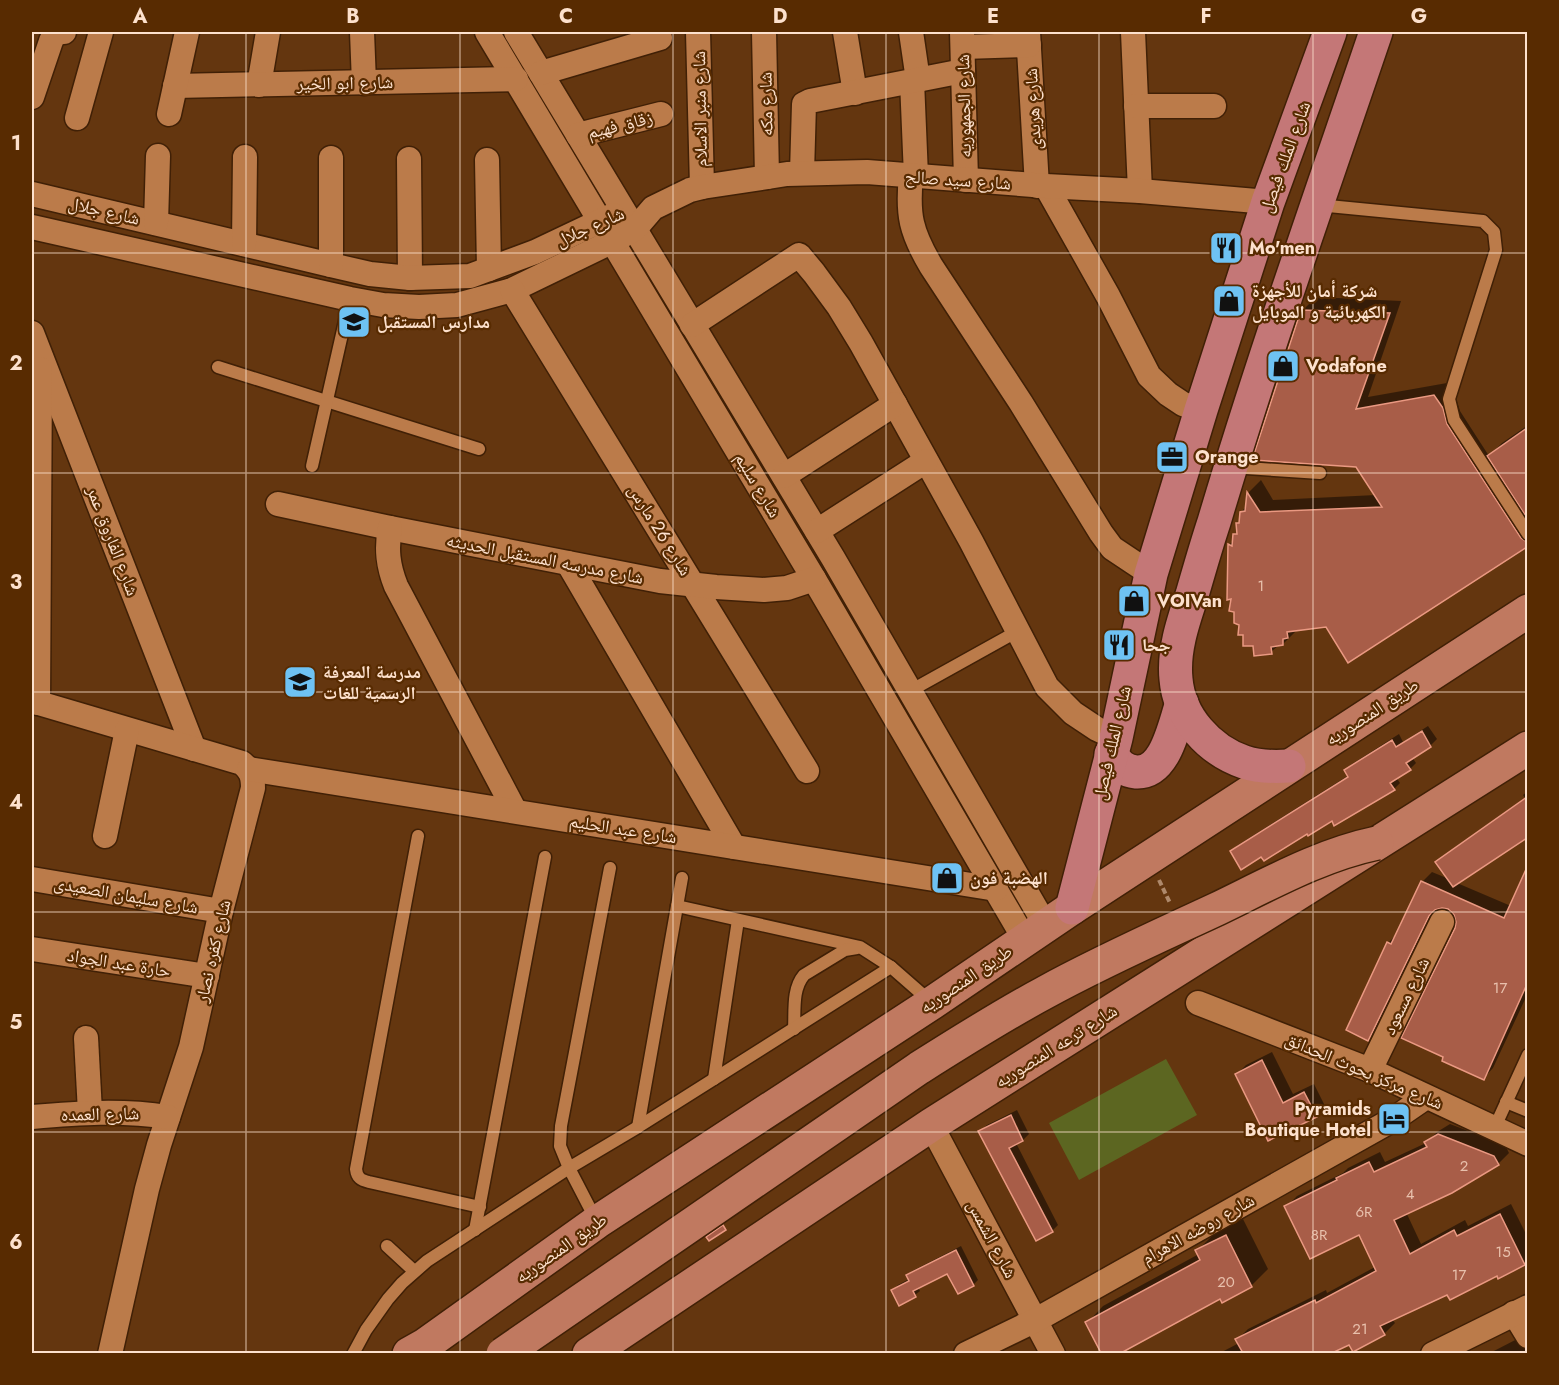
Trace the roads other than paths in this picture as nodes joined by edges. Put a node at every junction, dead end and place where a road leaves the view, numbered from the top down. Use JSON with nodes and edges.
{"nodes":[{"id":1,"x":66,"y":32,"type":"edge"},
{"id":2,"x":187,"y":32,"type":"edge"},
{"id":3,"x":268,"y":32,"type":"edge"},
{"id":4,"x":362,"y":32,"type":"edge"},
{"id":5,"x":487,"y":32,"type":"edge"},
{"id":6,"x":516,"y":32,"type":"edge"},
{"id":7,"x":698,"y":32,"type":"edge"},
{"id":8,"x":764,"y":32,"type":"edge"},
{"id":9,"x":845,"y":32,"type":"edge"},
{"id":10,"x":911,"y":32,"type":"edge"},
{"id":11,"x":1133,"y":32,"type":"edge"},
{"id":12,"x":1330,"y":32,"type":"edge"},
{"id":13,"x":1376,"y":32,"type":"edge"},
{"id":14,"x":100,"y":36,"type":"edge"},
{"id":15,"x":660,"y":38,"type":"dead end"},
{"id":16,"x":1029,"y":38,"type":"edge"},
{"id":17,"x":962,"y":39,"type":"edge"},
{"id":18,"x":963,"y":71,"type":"junction"},
{"id":19,"x":542,"y":73,"type":"junction"},
{"id":20,"x":516,"y":79,"type":"junction"},
{"id":21,"x":915,"y":81,"type":"junction"},
{"id":22,"x":364,"y":83,"type":"junction"},
{"id":23,"x":260,"y":85,"type":"junction"},
{"id":24,"x":175,"y":86,"type":"junction"},
{"id":25,"x":855,"y":93,"type":"junction"},
{"id":26,"x":32,"y":97,"type":"edge"},
{"id":27,"x":1136,"y":106,"type":"junction"},
{"id":28,"x":1214,"y":106,"type":"dead end"},
{"id":29,"x":169,"y":114,"type":"dead end"},
{"id":30,"x":661,"y":114,"type":"dead end"},
{"id":31,"x":77,"y":118,"type":"dead end"},
{"id":32,"x":578,"y":135,"type":"junction"},
{"id":33,"x":158,"y":156,"type":"dead end"},
{"id":34,"x":245,"y":157,"type":"dead end"},
{"id":35,"x":331,"y":158,"type":"dead end"},
{"id":36,"x":409,"y":159,"type":"dead end"},
{"id":37,"x":487,"y":160,"type":"dead end"},
{"id":38,"x":802,"y":173,"type":"junction"},
{"id":39,"x":914,"y":176,"type":"junction"},
{"id":40,"x":767,"y":177,"type":"junction"},
{"id":41,"x":966,"y":180,"type":"junction"},
{"id":42,"x":1042,"y":186,"type":"junction"},
{"id":43,"x":702,"y":187,"type":"junction"},
{"id":44,"x":1140,"y":190,"type":"junction"},
{"id":45,"x":32,"y":194,"type":"edge"},
{"id":46,"x":1269,"y":202,"type":"junction"},
{"id":47,"x":1317,"y":205,"type":"junction"},
{"id":48,"x":653,"y":208,"type":"joint"},
{"id":49,"x":629,"y":219,"type":"junction"},
{"id":50,"x":600,"y":221,"type":"junction"},
{"id":51,"x":156,"y":223,"type":"junction"},
{"id":52,"x":32,"y":226,"type":"edge"},
{"id":53,"x":613,"y":242,"type":"junction"},
{"id":54,"x":244,"y":244,"type":"junction"},
{"id":55,"x":331,"y":265,"type":"junction"},
{"id":56,"x":489,"y":269,"type":"junction"},
{"id":57,"x":410,"y":278,"type":"junction"},
{"id":58,"x":512,"y":290,"type":"junction"},
{"id":59,"x":350,"y":299,"type":"junction"},
{"id":60,"x":692,"y":325,"type":"junction"},
{"id":61,"x":36,"y":344,"type":"edge"},
{"id":62,"x":218,"y":367,"type":"dead end"},
{"id":63,"x":327,"y":401,"type":"junction"},
{"id":64,"x":895,"y":404,"type":"junction"},
{"id":65,"x":1201,"y":410,"type":"junction"},
{"id":66,"x":479,"y":449,"type":"dead end"},
{"id":67,"x":926,"y":461,"type":"junction"},
{"id":68,"x":312,"y":466,"type":"dead end"},
{"id":69,"x":1230,"y":467,"type":"junction"},
{"id":70,"x":1320,"y":473,"type":"dead end"},
{"id":71,"x":784,"y":476,"type":"junction"},
{"id":72,"x":278,"y":504,"type":"dead end"},
{"id":73,"x":390,"y":528,"type":"junction"},
{"id":74,"x":817,"y":531,"type":"junction"},
{"id":75,"x":1527,"y":534,"type":"edge"},
{"id":76,"x":568,"y":563,"type":"junction"},
{"id":77,"x":1151,"y":574,"type":"junction"},
{"id":78,"x":814,"y":579,"type":"junction"},
{"id":79,"x":693,"y":585,"type":"junction"},
{"id":80,"x":1527,"y":611,"type":"edge"},
{"id":81,"x":1018,"y":631,"type":"junction"},
{"id":82,"x":910,"y":691,"type":"junction"},
{"id":83,"x":35,"y":702,"type":"edge"},
{"id":84,"x":1182,"y":703,"type":"junction"},
{"id":85,"x":127,"y":730,"type":"junction"},
{"id":86,"x":1113,"y":746,"type":"junction"},
{"id":87,"x":1527,"y":748,"type":"edge"},
{"id":88,"x":194,"y":749,"type":"junction"},
{"id":89,"x":1289,"y":766,"type":"junction"},
{"id":90,"x":249,"y":769,"type":"junction"},
{"id":91,"x":807,"y":771,"type":"dead end"},
{"id":92,"x":514,"y":811,"type":"junction"},
{"id":93,"x":105,"y":836,"type":"dead end"},
{"id":94,"x":418,"y":836,"type":"dead end"},
{"id":95,"x":1377,"y":843,"type":"junction"},
{"id":96,"x":734,"y":847,"type":"junction"},
{"id":97,"x":545,"y":857,"type":"dead end"},
{"id":98,"x":610,"y":868,"type":"dead end"},
{"id":99,"x":682,"y":878,"type":"dead end"},
{"id":100,"x":32,"y":879,"type":"edge"},
{"id":101,"x":996,"y":889,"type":"junction"},
{"id":102,"x":677,"y":906,"type":"junction"},
{"id":103,"x":221,"y":911,"type":"junction"},
{"id":104,"x":738,"y":920,"type":"junction"},
{"id":105,"x":1442,"y":922,"type":"dead end"},
{"id":106,"x":1048,"y":924,"type":"junction"},
{"id":107,"x":860,"y":947,"type":"junction"},
{"id":108,"x":32,"y":949,"type":"edge"},
{"id":109,"x":891,"y":967,"type":"junction"},
{"id":110,"x":207,"y":976,"type":"junction"},
{"id":111,"x":932,"y":1003,"type":"junction"},
{"id":112,"x":1198,"y":1003,"type":"dead end"},
{"id":113,"x":794,"y":1029,"type":"junction"},
{"id":114,"x":86,"y":1038,"type":"dead end"},
{"id":115,"x":1527,"y":1055,"type":"edge"},
{"id":116,"x":1370,"y":1070,"type":"junction"},
{"id":117,"x":714,"y":1079,"type":"junction"},
{"id":118,"x":1426,"y":1097,"type":"junction"},
{"id":119,"x":1506,"y":1102,"type":"junction"},
{"id":120,"x":90,"y":1112,"type":"junction"},
{"id":121,"x":1527,"y":1112,"type":"edge"},
{"id":122,"x":32,"y":1117,"type":"edge"},
{"id":123,"x":168,"y":1117,"type":"junction"},
{"id":124,"x":931,"y":1125,"type":"junction"},
{"id":125,"x":638,"y":1127,"type":"junction"},
{"id":126,"x":1494,"y":1129,"type":"junction"},
{"id":127,"x":1527,"y":1144,"type":"edge"},
{"id":128,"x":569,"y":1168,"type":"junction"},
{"id":129,"x":480,"y":1207,"type":"junction"},
{"id":130,"x":597,"y":1222,"type":"junction"},
{"id":131,"x":475,"y":1230,"type":"junction"},
{"id":132,"x":387,"y":1246,"type":"dead end"},
{"id":133,"x":414,"y":1271,"type":"junction"},
{"id":134,"x":1521,"y":1310,"type":"edge"},
{"id":135,"x":1036,"y":1320,"type":"junction"},
{"id":136,"x":1527,"y":1336,"type":"edge"},
{"id":137,"x":110,"y":1353,"type":"edge"},
{"id":138,"x":353,"y":1353,"type":"edge"},
{"id":139,"x":409,"y":1353,"type":"edge"},
{"id":140,"x":503,"y":1353,"type":"edge"},
{"id":141,"x":589,"y":1353,"type":"edge"},
{"id":142,"x":966,"y":1353,"type":"edge"},
{"id":143,"x":1053,"y":1353,"type":"edge"},
{"id":144,"x":1433,"y":1353,"type":"edge"}],
"edges":[{"from":1,"to":14,"type":"street"},
{"from":1,"to":26,"type":"street"},
{"from":2,"to":24,"type":"street"},
{"from":3,"to":23,"type":"street"},
{"from":4,"to":22,"type":"street"},
{"from":5,"to":20,"type":"street","name":"شارع سليم"},
{"from":6,"to":19,"type":"street","name":"شارع سليم"},
{"from":7,"to":43,"type":"street","name":"شارع منبر الاسلام"},
{"from":8,"to":40,"type":"street","name":"شارع مكه"},
{"from":9,"to":25,"type":"street"},
{"from":10,"to":21,"type":"street"},
{"from":11,"to":27,"type":"street"},
{"from":12,"to":46,"type":"main road","name":"شارع الملك فيصل"},
{"from":13,"to":47,"type":"main road"},
{"from":14,"to":31,"type":"street"},
{"from":15,"to":19,"type":"street"},
{"from":16,"to":17,"type":"street"},
{"from":16,"to":42,"type":"street","name":"شارع هريدى"},
{"from":17,"to":18,"type":"street","name":"شارع الجمهوريه"},
{"from":18,"to":21,"type":"street"},
{"from":18,"to":41,"type":"street","name":"شارع الجمهوريه"},
{"from":19,"to":32,"type":"street","name":"شارع سليم"},
{"from":20,"to":22,"type":"street","name":"شارع ابو الخير"},
{"from":20,"to":50,"type":"street","name":"شارع سليم"},
{"from":21,"to":25,"type":"street"},
{"from":21,"to":39,"type":"street"},
{"from":22,"to":23,"type":"street","name":"شارع ابو الخير"},
{"from":23,"to":24,"type":"street","name":"شارع ابو الخير"},
{"from":24,"to":29,"type":"street"},
{"from":25,"to":38,"type":"street"},
{"from":27,"to":28,"type":"street"},
{"from":27,"to":44,"type":"street"},
{"from":30,"to":32,"type":"street","name":"زقاق فهيم"},
{"from":32,"to":49,"type":"street","name":"شارع سليم"},
{"from":33,"to":51,"type":"street"},
{"from":34,"to":54,"type":"street"},
{"from":35,"to":55,"type":"street"},
{"from":36,"to":57,"type":"street"},
{"from":37,"to":56,"type":"street"},
{"from":38,"to":39,"type":"street","name":"شارع سيد صالح"},
{"from":38,"to":40,"type":"street","name":"شارع سيد صالح"},
{"from":39,"to":41,"type":"street","name":"شارع سيد صالح"},
{"from":39,"to":77,"type":"street"},
{"from":40,"to":43,"type":"street","name":"شارع سيد صالح"},
{"from":41,"to":42,"type":"street","name":"شارع سيد صالح"},
{"from":42,"to":44,"type":"street","name":"شارع سيد صالح"},
{"from":42,"to":65,"type":"street"},
{"from":43,"to":48,"type":"street","name":"شارع سيد صالح"},
{"from":44,"to":46,"type":"street","name":"شارع سيد صالح"},
{"from":45,"to":51,"type":"street","name":"شارع جلال"},
{"from":46,"to":65,"type":"main road","name":"شارع الملك فيصل"},
{"from":47,"to":69,"type":"main road"},
{"from":47,"to":75,"type":"lane"},
{"from":48,"to":49,"type":"street","name":"شارع جلال"},
{"from":49,"to":50,"type":"street","name":"شارع جلال"},
{"from":49,"to":53,"type":"street","name":"شارع جلال"},
{"from":49,"to":60,"type":"street","name":"شارع سليم"},
{"from":50,"to":53,"type":"street","name":"شارع سليم"},
{"from":50,"to":56,"type":"street","name":"شارع جلال"},
{"from":51,"to":54,"type":"street","name":"شارع جلال"},
{"from":52,"to":59,"type":"street","name":"شارع جلال"},
{"from":53,"to":58,"type":"street","name":"شارع جلال"},
{"from":53,"to":78,"type":"street","name":"شارع سليم"},
{"from":54,"to":55,"type":"street","name":"شارع جلال"},
{"from":55,"to":57,"type":"street","name":"شارع جلال"},
{"from":56,"to":57,"type":"street","name":"شارع جلال"},
{"from":58,"to":59,"type":"street","name":"شارع جلال"},
{"from":58,"to":79,"type":"street","name":"شارع 26 مارس"},
{"from":59,"to":63,"type":"lane"},
{"from":60,"to":64,"type":"street"},
{"from":60,"to":71,"type":"street","name":"شارع سليم"},
{"from":61,"to":83,"type":"street"},
{"from":61,"to":88,"type":"street","name":"شارع الفاروق عمر"},
{"from":62,"to":63,"type":"lane"},
{"from":63,"to":66,"type":"lane"},
{"from":63,"to":68,"type":"lane"},
{"from":64,"to":67,"type":"street"},
{"from":64,"to":71,"type":"street"},
{"from":65,"to":77,"type":"main road","name":"شارع الملك فيصل"},
{"from":67,"to":74,"type":"street"},
{"from":67,"to":81,"type":"street"},
{"from":69,"to":70,"type":"lane"},
{"from":69,"to":84,"type":"main road"},
{"from":71,"to":74,"type":"street","name":"شارع سليم"},
{"from":72,"to":73,"type":"street","name":"شارع مدرسه المستقبل الحديثه"},
{"from":73,"to":76,"type":"street","name":"شارع مدرسه المستقبل الحديثه"},
{"from":73,"to":92,"type":"street"},
{"from":74,"to":82,"type":"street","name":"شارع سليم"},
{"from":76,"to":79,"type":"street","name":"شارع مدرسه المستقبل الحديثه"},
{"from":76,"to":96,"type":"street"},
{"from":77,"to":86,"type":"main road","name":"شارع الملك فيصل"},
{"from":78,"to":79,"type":"street","name":"شارع مدرسه المستقبل الحديثه"},
{"from":78,"to":101,"type":"street","name":"شارع سليم"},
{"from":79,"to":91,"type":"street","name":"شارع 26 مارس"},
{"from":80,"to":89,"type":"main road","name":"طريق المنصوريه"},
{"from":81,"to":82,"type":"lane"},
{"from":81,"to":86,"type":"street"},
{"from":82,"to":106,"type":"street","name":"شارع سليم"},
{"from":83,"to":85,"type":"street"},
{"from":84,"to":86,"type":"main road"},
{"from":84,"to":89,"type":"main road"},
{"from":85,"to":88,"type":"street"},
{"from":85,"to":93,"type":"street"},
{"from":86,"to":106,"type":"main road","name":"شارع الملك فيصل"},
{"from":87,"to":95,"type":"main road","name":"شارع ترعه المنصوريه"},
{"from":88,"to":90,"type":"street"},
{"from":89,"to":106,"type":"main road","name":"طريق المنصوريه"},
{"from":90,"to":92,"type":"street","name":"شارع عبد الحليم"},
{"from":90,"to":103,"type":"street","name":"شارع كفره نصار"},
{"from":92,"to":96,"type":"street","name":"شارع عبد الحليم"},
{"from":94,"to":129,"type":"lane"},
{"from":95,"to":124,"type":"main road","name":"شارع ترعه المنصوريه"},
{"from":95,"to":140,"type":"main road","bridge":true},
{"from":96,"to":101,"type":"street","name":"شارع عبد الحليم"},
{"from":97,"to":129,"type":"lane"},
{"from":98,"to":128,"type":"lane"},
{"from":99,"to":102,"type":"lane"},
{"from":100,"to":103,"type":"street","name":"شارع سليمان الصعيدى"},
{"from":101,"to":106,"type":"street","name":"شارع سليم"},
{"from":102,"to":104,"type":"lane"},
{"from":102,"to":125,"type":"lane"},
{"from":103,"to":110,"type":"street","name":"شارع كفره نصار"},
{"from":104,"to":107,"type":"lane"},
{"from":104,"to":117,"type":"lane"},
{"from":105,"to":116,"type":"street","name":"شارع مسعود"},
{"from":106,"to":111,"type":"main road","name":"طريق المنصوريه"},
{"from":107,"to":109,"type":"lane"},
{"from":107,"to":113,"type":"lane"},
{"from":108,"to":110,"type":"street","name":"حارة عبد الجواد"},
{"from":109,"to":111,"type":"lane"},
{"from":109,"to":113,"type":"lane"},
{"from":110,"to":123,"type":"street","name":"شارع كفره نصار"},
{"from":111,"to":130,"type":"main road","name":"طريق المنصوريه"},
{"from":112,"to":116,"type":"street","name":"شارع مركز بحوث الحدائق"},
{"from":113,"to":117,"type":"lane"},
{"from":114,"to":120,"type":"street"},
{"from":115,"to":119,"type":"lane"},
{"from":116,"to":118,"type":"street","name":"شارع مركز بحوث الحدائق"},
{"from":117,"to":125,"type":"lane"},
{"from":118,"to":126,"type":"street","name":"شارع مركز بحوث الحدائق"},
{"from":118,"to":135,"type":"street","name":"شارع روضه الاهرام"},
{"from":119,"to":121,"type":"lane"},
{"from":119,"to":126,"type":"lane"},
{"from":120,"to":122,"type":"street","name":"شارع العمده"},
{"from":120,"to":123,"type":"street","name":"شارع العمده"},
{"from":123,"to":137,"type":"street","name":"شارع كفره نصار"},
{"from":124,"to":135,"type":"street","name":"شارع الشمس"},
{"from":124,"to":141,"type":"main road","name":"شارع ترعه المنصوريه"},
{"from":125,"to":128,"type":"lane"},
{"from":126,"to":127,"type":"street","name":"شارع مركز بحوث الحدائق"},
{"from":128,"to":130,"type":"lane"},
{"from":128,"to":131,"type":"lane"},
{"from":129,"to":131,"type":"lane"},
{"from":130,"to":139,"type":"main road","name":"طريق المنصوريه"},
{"from":131,"to":133,"type":"lane"},
{"from":132,"to":133,"type":"lane"},
{"from":133,"to":138,"type":"lane"},
{"from":134,"to":136,"type":"street"},
{"from":134,"to":144,"type":"street"},
{"from":135,"to":142,"type":"street","name":"شارع روضه الاهرام"},
{"from":135,"to":143,"type":"street","name":"شارع الشمس"}]}
